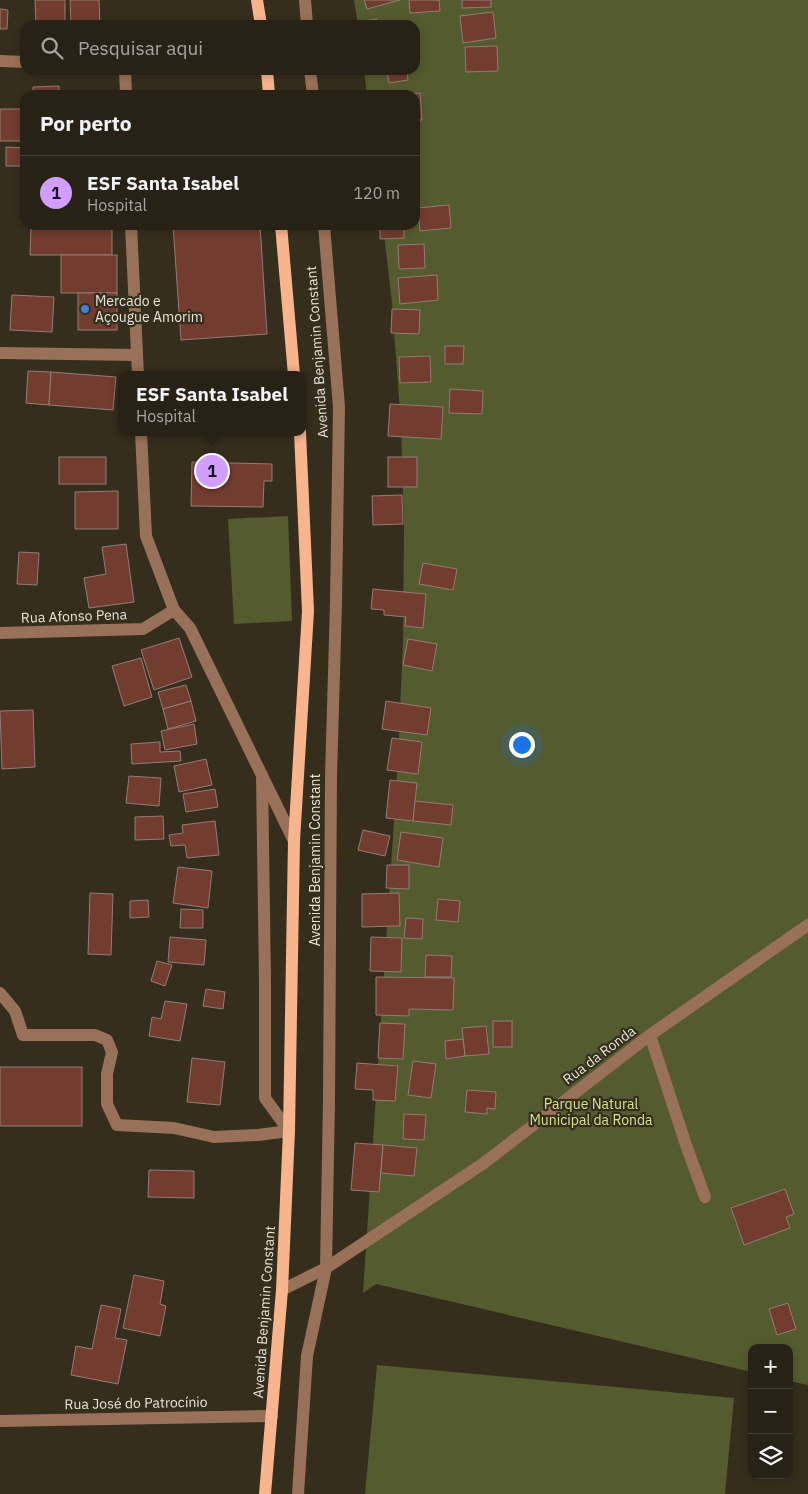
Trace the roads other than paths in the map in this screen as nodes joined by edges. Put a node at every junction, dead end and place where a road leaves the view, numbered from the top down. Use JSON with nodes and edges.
{"nodes":[{"id":1,"x":257,"y":0,"type":"edge"},
{"id":2,"x":304,"y":0,"type":"edge"},
{"id":3,"x":259,"y":20,"type":"edge"},
{"id":4,"x":306,"y":20,"type":"edge"},
{"id":5,"x":0,"y":62,"type":"edge"},
{"id":6,"x":20,"y":62,"type":"edge"},
{"id":7,"x":125,"y":75,"type":"edge"},
{"id":8,"x":267,"y":75,"type":"edge"},
{"id":9,"x":310,"y":75,"type":"edge"},
{"id":10,"x":126,"y":90,"type":"edge"},
{"id":11,"x":269,"y":90,"type":"edge"},
{"id":12,"x":312,"y":90,"type":"edge"},
{"id":13,"x":131,"y":230,"type":"edge"},
{"id":14,"x":281,"y":230,"type":"edge"},
{"id":15,"x":324,"y":230,"type":"edge"},
{"id":16,"x":0,"y":353,"type":"edge"},
{"id":17,"x":137,"y":355,"type":"junction"},
{"id":18,"x":138,"y":371,"type":"edge"},
{"id":19,"x":294,"y":371,"type":"edge"},
{"id":20,"x":141,"y":436,"type":"edge"},
{"id":21,"x":300,"y":436,"type":"edge"},
{"id":22,"x":174,"y":610,"type":"junction"},
{"id":23,"x":0,"y":633,"type":"edge"},
{"id":24,"x":262,"y":775,"type":"junction"},
{"id":25,"x":294,"y":841,"type":"junction"},
{"id":26,"x":808,"y":925,"type":"edge"},
{"id":27,"x":0,"y":993,"type":"edge"},
{"id":28,"x":650,"y":1035,"type":"junction"},
{"id":29,"x":288,"y":1131,"type":"junction"},
{"id":30,"x":705,"y":1196,"type":"dead end"},
{"id":31,"x":326,"y":1268,"type":"junction"},
{"id":32,"x":282,"y":1290,"type":"junction"},
{"id":33,"x":272,"y":1416,"type":"junction"},
{"id":34,"x":0,"y":1421,"type":"edge"},
{"id":35,"x":265,"y":1494,"type":"edge"},
{"id":36,"x":298,"y":1494,"type":"edge"}],
"edges":[{"from":1,"to":3,"type":"main road"},
{"from":2,"to":4,"type":"street"},
{"from":5,"to":6,"type":"street"},
{"from":7,"to":10,"type":"street"},
{"from":8,"to":11,"type":"main road"},
{"from":9,"to":12,"type":"street"},
{"from":13,"to":17,"type":"street"},
{"from":14,"to":19,"type":"main road","name":"Avenida Benjamin Constant"},
{"from":15,"to":31,"type":"street","name":"Avenida Benjamin Constant"},
{"from":16,"to":17,"type":"street"},
{"from":17,"to":18,"type":"street"},
{"from":20,"to":22,"type":"street","name":"Avenida Benjamin Constant"},
{"from":21,"to":25,"type":"main road","name":"Avenida Benjamin Constant"},
{"from":22,"to":23,"type":"street","name":"Rua Afonso Pena"},
{"from":22,"to":24,"type":"street","name":"Avenida Benjamin Constant"},
{"from":24,"to":25,"type":"street","name":"Avenida Benjamin Constant"},
{"from":24,"to":29,"type":"street","name":"Avenida Benjamin Constant"},
{"from":25,"to":29,"type":"main road","name":"Avenida Benjamin Constant"},
{"from":26,"to":28,"type":"street","name":"Rua da Ronda"},
{"from":27,"to":29,"type":"street"},
{"from":28,"to":30,"type":"street"},
{"from":28,"to":31,"type":"street","name":"Rua da Ronda"},
{"from":29,"to":32,"type":"main road","name":"Avenida Benjamin Constant"},
{"from":31,"to":32,"type":"street","name":"Rua da Ronda"},
{"from":31,"to":36,"type":"street","name":"Avenida Benjamin Constant"},
{"from":32,"to":33,"type":"main road","name":"Avenida Benjamin Constant"},
{"from":33,"to":34,"type":"street","name":"Rua José do Patrocínio"},
{"from":33,"to":35,"type":"main road","name":"Avenida Benjamin Constant"}]}
